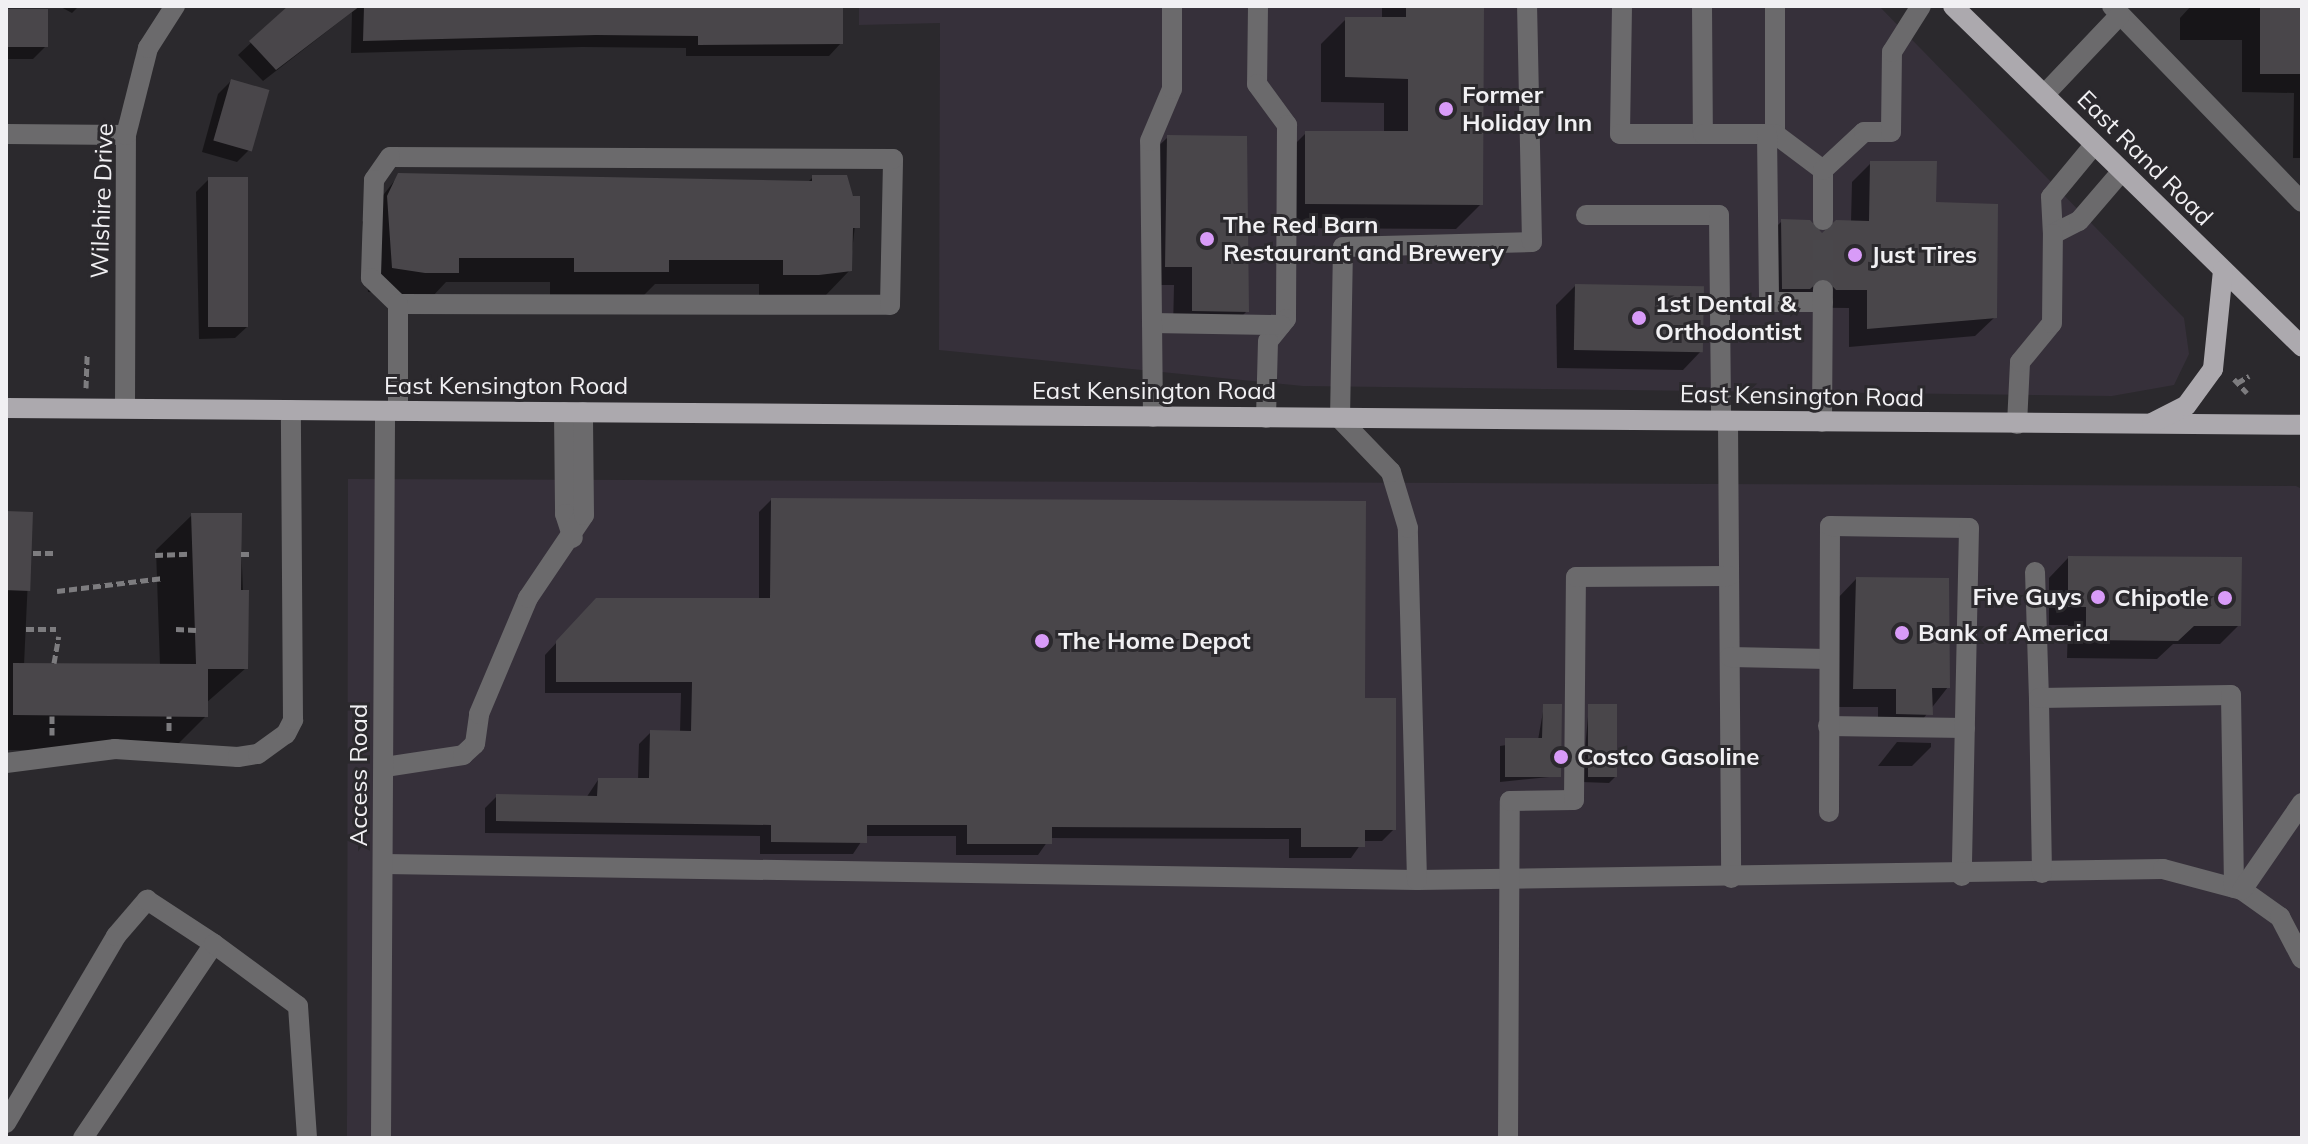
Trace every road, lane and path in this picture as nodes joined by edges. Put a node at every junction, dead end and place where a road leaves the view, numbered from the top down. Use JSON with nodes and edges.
{"nodes":[{"id":1,"x":175,"y":6,"type":"edge"},
{"id":2,"x":1172,"y":6,"type":"edge"},
{"id":3,"x":1258,"y":6,"type":"edge"},
{"id":4,"x":1527,"y":6,"type":"edge"},
{"id":5,"x":1622,"y":6,"type":"edge"},
{"id":6,"x":1702,"y":6,"type":"edge"},
{"id":7,"x":1775,"y":6,"type":"edge"},
{"id":8,"x":1921,"y":6,"type":"edge"},
{"id":9,"x":1953,"y":6,"type":"edge"},
{"id":10,"x":2116,"y":10,"type":"edge"},
{"id":11,"x":2044,"y":95,"type":"junction"},
{"id":12,"x":6,"y":134,"type":"edge"},
{"id":13,"x":1703,"y":134,"type":"junction"},
{"id":14,"x":1771,"y":134,"type":"junction"},
{"id":15,"x":126,"y":135,"type":"junction"},
{"id":16,"x":2094,"y":145,"type":"junction"},
{"id":17,"x":1823,"y":170,"type":"junction"},
{"id":18,"x":2121,"y":172,"type":"junction"},
{"id":19,"x":2302,"y":202,"type":"edge"},
{"id":20,"x":1586,"y":215,"type":"dead end"},
{"id":21,"x":1823,"y":220,"type":"tunnel mouth"},
{"id":22,"x":2053,"y":234,"type":"junction"},
{"id":23,"x":2223,"y":271,"type":"junction"},
{"id":24,"x":398,"y":304,"type":"junction"},
{"id":25,"x":1152,"y":323,"type":"junction"},
{"id":26,"x":1281,"y":325,"type":"junction"},
{"id":27,"x":2302,"y":347,"type":"edge"},
{"id":28,"x":87,"y":353,"type":"dead end"},
{"id":29,"x":2249,"y":376,"type":"dead end"},
{"id":30,"x":2247,"y":393,"type":"dead end"},
{"id":31,"x":6,"y":408,"type":"edge"},
{"id":32,"x":125,"y":408,"type":"junction"},
{"id":33,"x":86,"y":409,"type":"junction"},
{"id":34,"x":291,"y":410,"type":"junction"},
{"id":35,"x":391,"y":411,"type":"junction"},
{"id":36,"x":574,"y":412,"type":"junction"},
{"id":37,"x":1153,"y":417,"type":"junction"},
{"id":38,"x":1266,"y":418,"type":"junction"},
{"id":39,"x":1340,"y":419,"type":"junction"},
{"id":40,"x":1725,"y":422,"type":"junction"},
{"id":41,"x":1822,"y":422,"type":"junction"},
{"id":42,"x":2017,"y":424,"type":"junction"},
{"id":43,"x":2302,"y":425,"type":"edge"},
{"id":44,"x":2148,"y":426,"type":"junction"},
{"id":45,"x":33,"y":553,"type":"dead end"},
{"id":46,"x":57,"y":553,"type":"dead end"},
{"id":47,"x":190,"y":554,"type":"dead end"},
{"id":48,"x":241,"y":554,"type":"dead end"},
{"id":49,"x":253,"y":554,"type":"dead end"},
{"id":50,"x":155,"y":555,"type":"dead end"},
{"id":51,"x":2035,"y":572,"type":"dead end"},
{"id":52,"x":1729,"y":576,"type":"junction"},
{"id":53,"x":163,"y":578,"type":"dead end"},
{"id":54,"x":57,"y":591,"type":"dead end"},
{"id":55,"x":26,"y":629,"type":"dead end"},
{"id":56,"x":176,"y":629,"type":"dead end"},
{"id":57,"x":196,"y":630,"type":"dead end"},
{"id":58,"x":1730,"y":657,"type":"junction"},
{"id":59,"x":1828,"y":659,"type":"junction"},
{"id":60,"x":54,"y":663,"type":"dead end"},
{"id":61,"x":2039,"y":698,"type":"junction"},
{"id":62,"x":1828,"y":726,"type":"junction"},
{"id":63,"x":1965,"y":728,"type":"junction"},
{"id":64,"x":6,"y":763,"type":"edge"},
{"id":65,"x":385,"y":767,"type":"junction"},
{"id":66,"x":2302,"y":803,"type":"edge"},
{"id":67,"x":1829,"y":812,"type":"dead end"},
{"id":68,"x":385,"y":864,"type":"junction"},
{"id":69,"x":2042,"y":873,"type":"junction"},
{"id":70,"x":1962,"y":876,"type":"junction"},
{"id":71,"x":1510,"y":878,"type":"junction"},
{"id":72,"x":1731,"y":878,"type":"junction"},
{"id":73,"x":1417,"y":880,"type":"junction"},
{"id":74,"x":2238,"y":889,"type":"junction"},
{"id":75,"x":214,"y":944,"type":"junction"},
{"id":76,"x":2302,"y":959,"type":"edge"},
{"id":77,"x":6,"y":1123,"type":"edge"},
{"id":78,"x":83,"y":1138,"type":"edge"},
{"id":79,"x":307,"y":1138,"type":"edge"},
{"id":80,"x":381,"y":1138,"type":"edge"},
{"id":81,"x":1508,"y":1138,"type":"edge"}],
"edges":[{"from":1,"to":15,"type":"street","name":"Wilshire Drive"},
{"from":2,"to":25,"type":"street"},
{"from":3,"to":26,"type":"street"},
{"from":4,"to":39,"type":"street"},
{"from":5,"to":13,"type":"street"},
{"from":6,"to":13,"type":"street"},
{"from":7,"to":14,"type":"street"},
{"from":8,"to":17,"type":"street"},
{"from":9,"to":11,"type":"main road","name":"East Rand Road"},
{"from":10,"to":11,"type":"street"},
{"from":10,"to":19,"type":"street"},
{"from":11,"to":16,"type":"main road","name":"East Rand Road"},
{"from":12,"to":15,"type":"street"},
{"from":13,"to":14,"type":"street"},
{"from":14,"to":17,"type":"street"},
{"from":14,"to":41,"type":"street"},
{"from":15,"to":32,"type":"street","name":"Wilshire Drive"},
{"from":16,"to":18,"type":"main road","name":"East Rand Road"},
{"from":16,"to":22,"type":"street"},
{"from":17,"to":21,"type":"street"},
{"from":18,"to":22,"type":"street"},
{"from":18,"to":23,"type":"main road","name":"East Rand Road"},
{"from":20,"to":40,"type":"street"},
{"from":22,"to":42,"type":"street"},
{"from":23,"to":27,"type":"main road","name":"East Rand Road"},
{"from":23,"to":44,"type":"main road"},
{"from":24,"to":24,"type":"street"},
{"from":24,"to":35,"type":"street","name":"Access Road"},
{"from":25,"to":26,"type":"street"},
{"from":25,"to":37,"type":"street"},
{"from":26,"to":38,"type":"street"},
{"from":28,"to":33,"type":"path"},
{"from":29,"to":30,"type":"path"},
{"from":31,"to":33,"type":"main road","name":"East Kensington Road"},
{"from":32,"to":33,"type":"main road","name":"East Kensington Road"},
{"from":32,"to":34,"type":"main road","name":"East Kensington Road"},
{"from":34,"to":35,"type":"main road","name":"East Kensington Road"},
{"from":34,"to":64,"type":"street"},
{"from":35,"to":36,"type":"main road","name":"East Kensington Road"},
{"from":35,"to":65,"type":"street","name":"Access Road"},
{"from":36,"to":37,"type":"main road","name":"East Kensington Road"},
{"from":36,"to":65,"type":"street"},
{"from":37,"to":38,"type":"main road","name":"East Kensington Road"},
{"from":38,"to":39,"type":"main road","name":"East Kensington Road"},
{"from":39,"to":40,"type":"main road","name":"East Kensington Road"},
{"from":39,"to":73,"type":"street"},
{"from":40,"to":41,"type":"main road","name":"East Kensington Road"},
{"from":40,"to":52,"type":"street"},
{"from":41,"to":42,"type":"main road","name":"East Kensington Road"},
{"from":42,"to":44,"type":"main road","name":"East Kensington Road"},
{"from":43,"to":44,"type":"main road","name":"East Kensington Road"},
{"from":45,"to":46,"type":"path"},
{"from":47,"to":50,"type":"path"},
{"from":48,"to":49,"type":"path"},
{"from":51,"to":61,"type":"street"},
{"from":52,"to":58,"type":"street"},
{"from":52,"to":71,"type":"street"},
{"from":53,"to":54,"type":"path"},
{"from":55,"to":60,"type":"path"},
{"from":56,"to":57,"type":"path"},
{"from":58,"to":59,"type":"street"},
{"from":58,"to":72,"type":"street"},
{"from":59,"to":62,"type":"street"},
{"from":59,"to":63,"type":"street"},
{"from":61,"to":69,"type":"street"},
{"from":61,"to":74,"type":"street"},
{"from":62,"to":63,"type":"street"},
{"from":62,"to":67,"type":"street"},
{"from":63,"to":70,"type":"street"},
{"from":65,"to":68,"type":"street","name":"Access Road"},
{"from":66,"to":74,"type":"street"},
{"from":68,"to":73,"type":"street"},
{"from":68,"to":80,"type":"street","name":"Access Road"},
{"from":69,"to":70,"type":"street"},
{"from":69,"to":74,"type":"street"},
{"from":70,"to":72,"type":"street"},
{"from":71,"to":72,"type":"street"},
{"from":71,"to":73,"type":"street"},
{"from":71,"to":81,"type":"street"},
{"from":74,"to":76,"type":"street"},
{"from":75,"to":77,"type":"street"},
{"from":75,"to":78,"type":"street"},
{"from":75,"to":79,"type":"street"}]}
